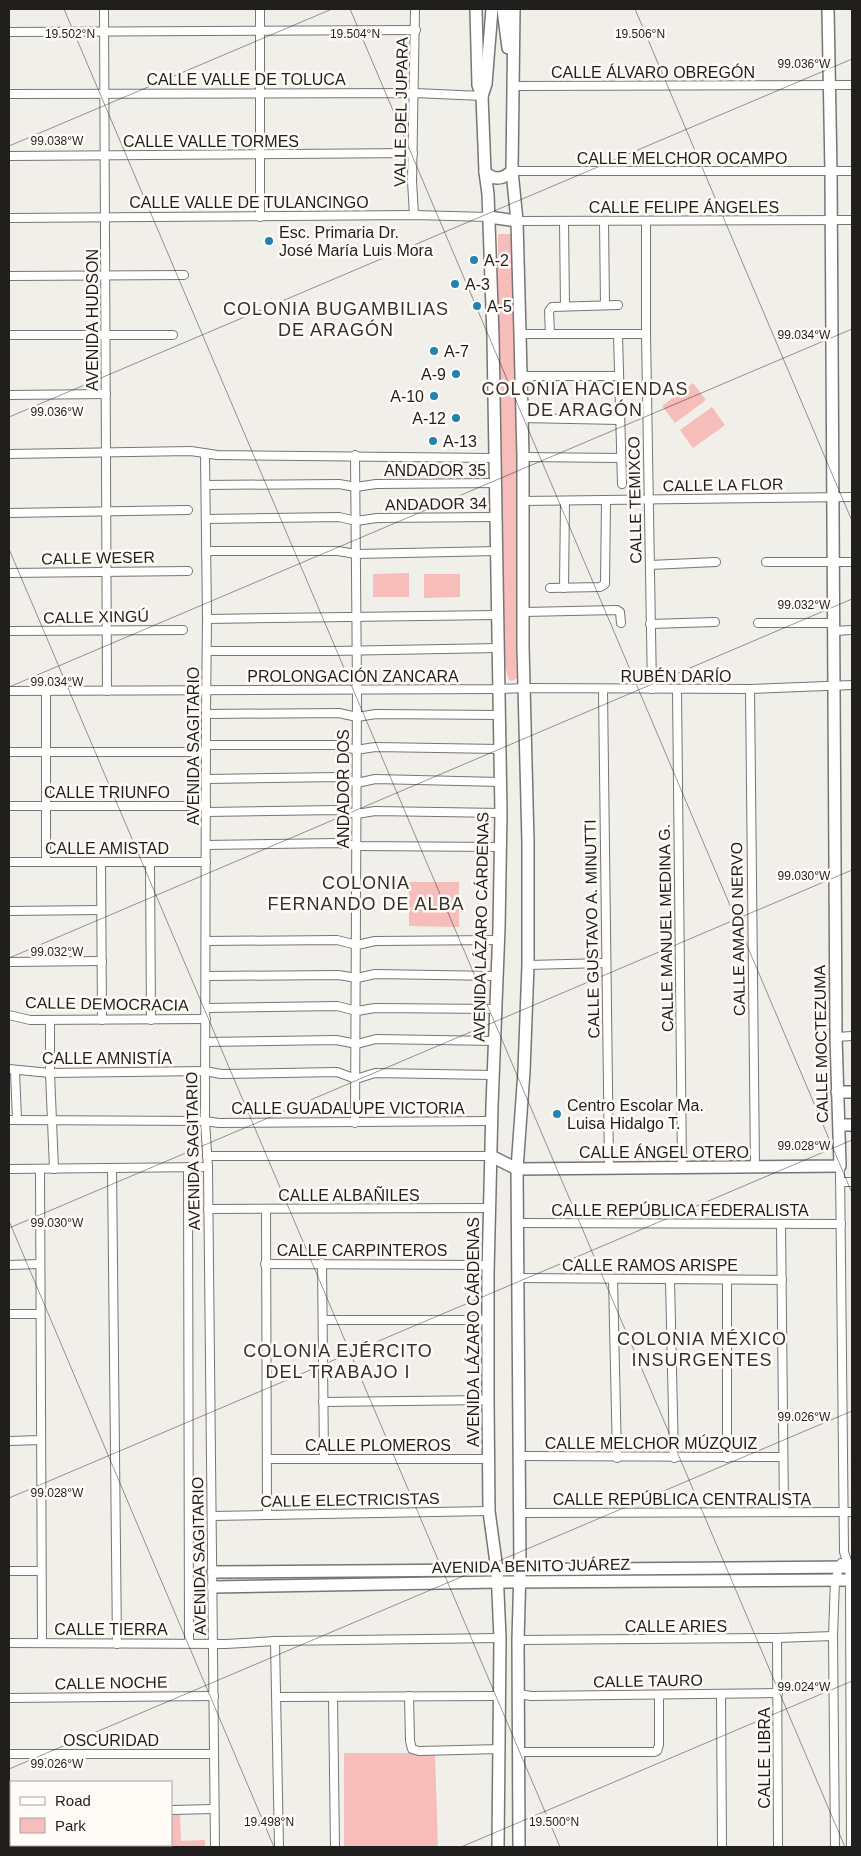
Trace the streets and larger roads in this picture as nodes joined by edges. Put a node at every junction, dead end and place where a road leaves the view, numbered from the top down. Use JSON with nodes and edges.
{"nodes":[{"id":1,"x":104,"y":9,"type":"edge"},
{"id":2,"x":260,"y":9,"type":"edge"},
{"id":3,"x":415,"y":9,"type":"edge"},
{"id":4,"x":476,"y":9,"type":"edge"},
{"id":5,"x":492,"y":9,"type":"edge"},
{"id":6,"x":503,"y":9,"type":"edge"},
{"id":7,"x":514,"y":9,"type":"edge"},
{"id":8,"x":828,"y":9,"type":"edge"},
{"id":9,"x":416,"y":30,"type":"junction"},
{"id":10,"x":104,"y":31,"type":"junction"},
{"id":11,"x":9,"y":32,"type":"edge"},
{"id":12,"x":260,"y":32,"type":"junction"},
{"id":13,"x":829,"y":85,"type":"junction"},
{"id":14,"x":852,"y":85,"type":"edge"},
{"id":15,"x":513,"y":86,"type":"junction"},
{"id":16,"x":104,"y":92,"type":"junction"},
{"id":17,"x":260,"y":93,"type":"junction"},
{"id":18,"x":415,"y":93,"type":"junction"},
{"id":19,"x":9,"y":94,"type":"edge"},
{"id":20,"x":482,"y":96,"type":"junction"},
{"id":21,"x":261,"y":153,"type":"junction"},
{"id":22,"x":413,"y":153,"type":"junction"},
{"id":23,"x":104,"y":155,"type":"junction"},
{"id":24,"x":9,"y":156,"type":"edge"},
{"id":25,"x":512,"y":171,"type":"junction"},
{"id":26,"x":852,"y":171,"type":"edge"},
{"id":27,"x":485,"y":172,"type":"junction"},
{"id":28,"x":831,"y":172,"type":"junction"},
{"id":29,"x":414,"y":215,"type":"junction"},
{"id":30,"x":105,"y":217,"type":"junction"},
{"id":31,"x":260,"y":217,"type":"junction"},
{"id":32,"x":489,"y":217,"type":"junction"},
{"id":33,"x":9,"y":218,"type":"edge"},
{"id":34,"x":831,"y":220,"type":"junction"},
{"id":35,"x":852,"y":220,"type":"edge"},
{"id":36,"x":516,"y":221,"type":"junction"},
{"id":37,"x":646,"y":221,"type":"junction"},
{"id":38,"x":564,"y":222,"type":"junction"},
{"id":39,"x":604,"y":222,"type":"junction"},
{"id":40,"x":184,"y":275,"type":"dead end"},
{"id":41,"x":9,"y":276,"type":"edge"},
{"id":42,"x":105,"y":276,"type":"junction"},
{"id":43,"x":618,"y":304,"type":"dead end"},
{"id":44,"x":605,"y":305,"type":"junction"},
{"id":45,"x":565,"y":306,"type":"junction"},
{"id":46,"x":520,"y":334,"type":"junction"},
{"id":47,"x":550,"y":334,"type":"junction"},
{"id":48,"x":618,"y":334,"type":"junction"},
{"id":49,"x":646,"y":334,"type":"junction"},
{"id":50,"x":9,"y":335,"type":"edge"},
{"id":51,"x":173,"y":335,"type":"dead end"},
{"id":52,"x":106,"y":336,"type":"junction"},
{"id":53,"x":521,"y":376,"type":"junction"},
{"id":54,"x":619,"y":376,"type":"junction"},
{"id":55,"x":106,"y":394,"type":"junction"},
{"id":56,"x":9,"y":395,"type":"edge"},
{"id":57,"x":521,"y":418,"type":"junction"},
{"id":58,"x":620,"y":420,"type":"junction"},
{"id":59,"x":106,"y":453,"type":"junction"},
{"id":60,"x":9,"y":454,"type":"edge"},
{"id":61,"x":205,"y":454,"type":"junction"},
{"id":62,"x":355,"y":455,"type":"junction"},
{"id":63,"x":523,"y":457,"type":"junction"},
{"id":64,"x":494,"y":458,"type":"junction"},
{"id":65,"x":621,"y":458,"type":"junction"},
{"id":66,"x":495,"y":483,"type":"junction"},
{"id":67,"x":206,"y":484,"type":"junction"},
{"id":68,"x":622,"y":484,"type":"dead end"},
{"id":69,"x":356,"y":487,"type":"junction"},
{"id":70,"x":833,"y":497,"type":"junction"},
{"id":71,"x":852,"y":497,"type":"edge"},
{"id":72,"x":565,"y":500,"type":"junction"},
{"id":73,"x":606,"y":500,"type":"junction"},
{"id":74,"x":648,"y":500,"type":"junction"},
{"id":75,"x":523,"y":501,"type":"junction"},
{"id":76,"x":188,"y":510,"type":"dead end"},
{"id":77,"x":106,"y":511,"type":"junction"},
{"id":78,"x":9,"y":513,"type":"edge"},
{"id":79,"x":496,"y":517,"type":"junction"},
{"id":80,"x":206,"y":519,"type":"junction"},
{"id":81,"x":356,"y":521,"type":"junction"},
{"id":82,"x":497,"y":551,"type":"junction"},
{"id":83,"x":206,"y":552,"type":"junction"},
{"id":84,"x":356,"y":554,"type":"junction"},
{"id":85,"x":716,"y":562,"type":"dead end"},
{"id":86,"x":766,"y":562,"type":"dead end"},
{"id":87,"x":852,"y":562,"type":"edge"},
{"id":88,"x":834,"y":563,"type":"junction"},
{"id":89,"x":650,"y":565,"type":"junction"},
{"id":90,"x":188,"y":571,"type":"dead end"},
{"id":91,"x":107,"y":572,"type":"junction"},
{"id":92,"x":9,"y":573,"type":"edge"},
{"id":93,"x":550,"y":588,"type":"dead end"},
{"id":94,"x":564,"y":588,"type":"junction"},
{"id":95,"x":524,"y":612,"type":"junction"},
{"id":96,"x":498,"y":615,"type":"junction"},
{"id":97,"x":207,"y":618,"type":"junction"},
{"id":98,"x":356,"y":618,"type":"junction"},
{"id":99,"x":715,"y":622,"type":"dead end"},
{"id":100,"x":621,"y":623,"type":"dead end"},
{"id":101,"x":758,"y":623,"type":"dead end"},
{"id":102,"x":650,"y":624,"type":"junction"},
{"id":103,"x":834,"y":627,"type":"junction"},
{"id":104,"x":183,"y":630,"type":"dead end"},
{"id":105,"x":852,"y":630,"type":"edge"},
{"id":106,"x":9,"y":631,"type":"edge"},
{"id":107,"x":108,"y":631,"type":"junction"},
{"id":108,"x":499,"y":648,"type":"junction"},
{"id":109,"x":207,"y":651,"type":"junction"},
{"id":110,"x":356,"y":651,"type":"junction"},
{"id":111,"x":852,"y":685,"type":"edge"},
{"id":112,"x":835,"y":686,"type":"junction"},
{"id":113,"x":524,"y":688,"type":"junction"},
{"id":114,"x":357,"y":689,"type":"junction"},
{"id":115,"x":499,"y":689,"type":"junction"},
{"id":116,"x":652,"y":689,"type":"junction"},
{"id":117,"x":677,"y":689,"type":"junction"},
{"id":118,"x":750,"y":689,"type":"junction"},
{"id":119,"x":9,"y":690,"type":"edge"},
{"id":120,"x":46,"y":690,"type":"junction"},
{"id":121,"x":107,"y":690,"type":"junction"},
{"id":122,"x":603,"y":690,"type":"junction"},
{"id":123,"x":207,"y":691,"type":"junction"},
{"id":124,"x":206,"y":714,"type":"junction"},
{"id":125,"x":499,"y":714,"type":"junction"},
{"id":126,"x":356,"y":717,"type":"junction"},
{"id":127,"x":206,"y":749,"type":"junction"},
{"id":128,"x":499,"y":749,"type":"junction"},
{"id":129,"x":356,"y":750,"type":"junction"},
{"id":130,"x":9,"y":752,"type":"edge"},
{"id":131,"x":46,"y":752,"type":"junction"},
{"id":132,"x":206,"y":779,"type":"junction"},
{"id":133,"x":500,"y":782,"type":"junction"},
{"id":134,"x":356,"y":783,"type":"junction"},
{"id":135,"x":9,"y":806,"type":"edge"},
{"id":136,"x":45,"y":806,"type":"junction"},
{"id":137,"x":206,"y":809,"type":"junction"},
{"id":138,"x":501,"y":813,"type":"junction"},
{"id":139,"x":356,"y":814,"type":"junction"},
{"id":140,"x":206,"y":845,"type":"junction"},
{"id":141,"x":356,"y":846,"type":"junction"},
{"id":142,"x":500,"y":847,"type":"junction"},
{"id":143,"x":9,"y":862,"type":"edge"},
{"id":144,"x":46,"y":862,"type":"junction"},
{"id":145,"x":150,"y":862,"type":"junction"},
{"id":146,"x":206,"y":862,"type":"junction"},
{"id":147,"x":101,"y":863,"type":"junction"},
{"id":148,"x":101,"y":910,"type":"junction"},
{"id":149,"x":9,"y":911,"type":"edge"},
{"id":150,"x":499,"y":940,"type":"junction"},
{"id":151,"x":206,"y":942,"type":"junction"},
{"id":152,"x":356,"y":945,"type":"junction"},
{"id":153,"x":102,"y":961,"type":"junction"},
{"id":154,"x":9,"y":962,"type":"edge"},
{"id":155,"x":606,"y":963,"type":"junction"},
{"id":156,"x":528,"y":965,"type":"junction"},
{"id":157,"x":206,"y":976,"type":"junction"},
{"id":158,"x":497,"y":976,"type":"junction"},
{"id":159,"x":356,"y":978,"type":"junction"},
{"id":160,"x":206,"y":1008,"type":"junction"},
{"id":161,"x":497,"y":1009,"type":"junction"},
{"id":162,"x":356,"y":1011,"type":"junction"},
{"id":163,"x":9,"y":1015,"type":"edge"},
{"id":164,"x":206,"y":1019,"type":"junction"},
{"id":165,"x":50,"y":1020,"type":"junction"},
{"id":166,"x":102,"y":1020,"type":"junction"},
{"id":167,"x":151,"y":1020,"type":"junction"},
{"id":168,"x":852,"y":1036,"type":"edge"},
{"id":169,"x":836,"y":1037,"type":"junction"},
{"id":170,"x":495,"y":1041,"type":"junction"},
{"id":171,"x":206,"y":1042,"type":"junction"},
{"id":172,"x":356,"y":1044,"type":"junction"},
{"id":173,"x":12,"y":1070,"type":"edge"},
{"id":174,"x":206,"y":1071,"type":"junction"},
{"id":175,"x":50,"y":1073,"type":"junction"},
{"id":176,"x":493,"y":1075,"type":"junction"},
{"id":177,"x":356,"y":1079,"type":"junction"},
{"id":178,"x":837,"y":1092,"type":"junction"},
{"id":179,"x":852,"y":1092,"type":"edge"},
{"id":180,"x":13,"y":1120,"type":"edge"},
{"id":181,"x":52,"y":1120,"type":"junction"},
{"id":182,"x":205,"y":1121,"type":"junction"},
{"id":183,"x":491,"y":1121,"type":"junction"},
{"id":184,"x":355,"y":1123,"type":"junction"},
{"id":185,"x":838,"y":1125,"type":"junction"},
{"id":186,"x":852,"y":1125,"type":"edge"},
{"id":187,"x":207,"y":1156,"type":"junction"},
{"id":188,"x":491,"y":1156,"type":"junction"},
{"id":189,"x":840,"y":1166,"type":"junction"},
{"id":190,"x":188,"y":1167,"type":"junction"},
{"id":191,"x":208,"y":1167,"type":"junction"},
{"id":192,"x":608,"y":1167,"type":"junction"},
{"id":193,"x":40,"y":1168,"type":"junction"},
{"id":194,"x":54,"y":1168,"type":"junction"},
{"id":195,"x":112,"y":1168,"type":"junction"},
{"id":196,"x":682,"y":1168,"type":"junction"},
{"id":197,"x":755,"y":1168,"type":"junction"},
{"id":198,"x":9,"y":1169,"type":"edge"},
{"id":199,"x":518,"y":1169,"type":"junction"},
{"id":200,"x":840,"y":1182,"type":"junction"},
{"id":201,"x":852,"y":1182,"type":"edge"},
{"id":202,"x":490,"y":1208,"type":"junction"},
{"id":203,"x":208,"y":1209,"type":"junction"},
{"id":204,"x":266,"y":1209,"type":"junction"},
{"id":205,"x":518,"y":1223,"type":"junction"},
{"id":206,"x":781,"y":1224,"type":"junction"},
{"id":207,"x":841,"y":1224,"type":"junction"},
{"id":208,"x":322,"y":1263,"type":"junction"},
{"id":209,"x":40,"y":1264,"type":"junction"},
{"id":210,"x":265,"y":1264,"type":"junction"},
{"id":211,"x":9,"y":1265,"type":"edge"},
{"id":212,"x":488,"y":1265,"type":"junction"},
{"id":213,"x":518,"y":1278,"type":"junction"},
{"id":214,"x":613,"y":1279,"type":"junction"},
{"id":215,"x":670,"y":1280,"type":"junction"},
{"id":216,"x":727,"y":1280,"type":"junction"},
{"id":217,"x":782,"y":1280,"type":"junction"},
{"id":218,"x":9,"y":1314,"type":"edge"},
{"id":219,"x":40,"y":1314,"type":"junction"},
{"id":220,"x":323,"y":1320,"type":"junction"},
{"id":221,"x":488,"y":1320,"type":"junction"},
{"id":222,"x":488,"y":1400,"type":"junction"},
{"id":223,"x":323,"y":1402,"type":"junction"},
{"id":224,"x":41,"y":1440,"type":"junction"},
{"id":225,"x":9,"y":1441,"type":"edge"},
{"id":226,"x":520,"y":1456,"type":"junction"},
{"id":227,"x":783,"y":1457,"type":"junction"},
{"id":228,"x":324,"y":1458,"type":"junction"},
{"id":229,"x":617,"y":1458,"type":"junction"},
{"id":230,"x":674,"y":1458,"type":"junction"},
{"id":231,"x":727,"y":1458,"type":"junction"},
{"id":232,"x":267,"y":1459,"type":"junction"},
{"id":233,"x":488,"y":1459,"type":"junction"},
{"id":234,"x":489,"y":1511,"type":"junction"},
{"id":235,"x":520,"y":1512,"type":"junction"},
{"id":236,"x":784,"y":1512,"type":"junction"},
{"id":237,"x":843,"y":1512,"type":"junction"},
{"id":238,"x":852,"y":1512,"type":"edge"},
{"id":239,"x":267,"y":1515,"type":"junction"},
{"id":240,"x":212,"y":1516,"type":"junction"},
{"id":241,"x":847,"y":1568,"type":"edge"},
{"id":242,"x":520,"y":1569,"type":"junction"},
{"id":243,"x":497,"y":1570,"type":"junction"},
{"id":244,"x":9,"y":1571,"type":"edge"},
{"id":245,"x":41,"y":1571,"type":"junction"},
{"id":246,"x":213,"y":1572,"type":"junction"},
{"id":247,"x":835,"y":1580,"type":"junction"},
{"id":248,"x":851,"y":1580,"type":"edge"},
{"id":249,"x":498,"y":1582,"type":"junction"},
{"id":250,"x":520,"y":1582,"type":"junction"},
{"id":251,"x":213,"y":1587,"type":"junction"},
{"id":252,"x":833,"y":1636,"type":"junction"},
{"id":253,"x":500,"y":1638,"type":"junction"},
{"id":254,"x":777,"y":1638,"type":"junction"},
{"id":255,"x":518,"y":1640,"type":"junction"},
{"id":256,"x":275,"y":1641,"type":"junction"},
{"id":257,"x":851,"y":1641,"type":"edge"},
{"id":258,"x":9,"y":1643,"type":"edge"},
{"id":259,"x":42,"y":1643,"type":"junction"},
{"id":260,"x":189,"y":1643,"type":"junction"},
{"id":261,"x":213,"y":1643,"type":"junction"},
{"id":262,"x":117,"y":1644,"type":"junction"},
{"id":263,"x":778,"y":1693,"type":"junction"},
{"id":264,"x":519,"y":1694,"type":"junction"},
{"id":265,"x":721,"y":1694,"type":"junction"},
{"id":266,"x":659,"y":1695,"type":"junction"},
{"id":267,"x":214,"y":1696,"type":"junction"},
{"id":268,"x":409,"y":1696,"type":"junction"},
{"id":269,"x":500,"y":1696,"type":"junction"},
{"id":270,"x":277,"y":1697,"type":"junction"},
{"id":271,"x":333,"y":1697,"type":"junction"},
{"id":272,"x":9,"y":1698,"type":"edge"},
{"id":273,"x":851,"y":1699,"type":"edge"},
{"id":274,"x":500,"y":1749,"type":"junction"},
{"id":275,"x":519,"y":1752,"type":"junction"},
{"id":276,"x":9,"y":1754,"type":"edge"},
{"id":277,"x":214,"y":1754,"type":"junction"},
{"id":278,"x":851,"y":1759,"type":"edge"},
{"id":279,"x":214,"y":1809,"type":"junction"},
{"id":280,"x":172,"y":1810,"type":"edge"},
{"id":281,"x":498,"y":1811,"type":"junction"},
{"id":282,"x":519,"y":1811,"type":"junction"},
{"id":283,"x":852,"y":1818,"type":"edge"},
{"id":284,"x":215,"y":1847,"type":"edge"},
{"id":285,"x":279,"y":1847,"type":"edge"},
{"id":286,"x":335,"y":1847,"type":"edge"},
{"id":287,"x":498,"y":1847,"type":"edge"},
{"id":288,"x":519,"y":1847,"type":"edge"},
{"id":289,"x":722,"y":1847,"type":"edge"},
{"id":290,"x":778,"y":1847,"type":"edge"},
{"id":291,"x":835,"y":1847,"type":"edge"},
{"id":292,"x":851,"y":1847,"type":"edge"}],
"edges":[{"from":1,"to":10,"type":"street","name":"AVENIDA HUDSON"},
{"from":2,"to":12,"type":"street"},
{"from":3,"to":9,"type":"street","name":"VALLE DEL JUPARA"},
{"from":4,"to":20,"type":"street","name":"AVENIDA LÁZARO CÁRDENAS"},
{"from":5,"to":20,"type":"street"},
{"from":6,"to":15,"type":"street"},
{"from":7,"to":15,"type":"street"},
{"from":8,"to":13,"type":"street","name":"CALLE MOCTEZUMA"},
{"from":9,"to":12,"type":"street"},
{"from":9,"to":18,"type":"street","name":"VALLE DEL JUPARA"},
{"from":10,"to":11,"type":"street"},
{"from":10,"to":12,"type":"street"},
{"from":10,"to":16,"type":"street","name":"AVENIDA HUDSON"},
{"from":12,"to":17,"type":"street"},
{"from":13,"to":14,"type":"street","name":"CALLE ÁLVARO OBREGÓN"},
{"from":13,"to":15,"type":"street","name":"CALLE ÁLVARO OBREGÓN"},
{"from":13,"to":28,"type":"street","name":"CALLE MOCTEZUMA"},
{"from":15,"to":25,"type":"street"},
{"from":16,"to":17,"type":"street","name":"CALLE VALLE DE TOLUCA"},
{"from":16,"to":19,"type":"street","name":"CALLE VALLE DE TOLUCA"},
{"from":16,"to":23,"type":"street","name":"AVENIDA HUDSON"},
{"from":17,"to":18,"type":"street","name":"CALLE VALLE DE TOLUCA"},
{"from":17,"to":21,"type":"street"},
{"from":18,"to":20,"type":"street","name":"CALLE VALLE DE TOLUCA"},
{"from":18,"to":22,"type":"street","name":"VALLE DEL JUPARA"},
{"from":20,"to":27,"type":"street","name":"AVENIDA LÁZARO CÁRDENAS"},
{"from":21,"to":22,"type":"street","name":"CALLE VALLE TORMES"},
{"from":21,"to":23,"type":"street","name":"CALLE VALLE TORMES"},
{"from":21,"to":31,"type":"street"},
{"from":22,"to":29,"type":"street","name":"VALLE DEL JUPARA"},
{"from":23,"to":24,"type":"street","name":"CALLE VALLE TORMES"},
{"from":23,"to":30,"type":"street","name":"AVENIDA HUDSON"},
{"from":25,"to":27,"type":"street"},
{"from":25,"to":28,"type":"street","name":"CALLE MELCHOR OCAMPO"},
{"from":25,"to":36,"type":"street"},
{"from":26,"to":28,"type":"street","name":"CALLE MELCHOR OCAMPO"},
{"from":27,"to":32,"type":"street","name":"AVENIDA LÁZARO CÁRDENAS"},
{"from":28,"to":34,"type":"street","name":"CALLE MOCTEZUMA"},
{"from":29,"to":31,"type":"street","name":"CALLE VALLE DE TULANCINGO"},
{"from":29,"to":32,"type":"street","name":"CALLE VALLE DE TULANCINGO"},
{"from":30,"to":31,"type":"street","name":"CALLE VALLE DE TULANCINGO"},
{"from":30,"to":33,"type":"street","name":"CALLE VALLE DE TULANCINGO"},
{"from":30,"to":42,"type":"street","name":"AVENIDA HUDSON"},
{"from":32,"to":36,"type":"street"},
{"from":32,"to":64,"type":"street","name":"AVENIDA LÁZARO CÁRDENAS"},
{"from":34,"to":35,"type":"street","name":"CALLE FELIPE ÁNGELES"},
{"from":34,"to":37,"type":"street","name":"CALLE FELIPE ÁNGELES"},
{"from":34,"to":70,"type":"street","name":"CALLE MOCTEZUMA"},
{"from":36,"to":38,"type":"street","name":"CALLE FELIPE ÁNGELES"},
{"from":36,"to":46,"type":"street"},
{"from":37,"to":39,"type":"street","name":"CALLE FELIPE ÁNGELES"},
{"from":37,"to":49,"type":"street","name":"CALLE TEMIXCO"},
{"from":38,"to":39,"type":"street","name":"CALLE FELIPE ÁNGELES"},
{"from":38,"to":45,"type":"street"},
{"from":39,"to":44,"type":"street"},
{"from":40,"to":42,"type":"street"},
{"from":41,"to":42,"type":"street"},
{"from":42,"to":52,"type":"street","name":"AVENIDA HUDSON"},
{"from":43,"to":44,"type":"street"},
{"from":44,"to":45,"type":"street"},
{"from":45,"to":47,"type":"street"},
{"from":46,"to":47,"type":"street"},
{"from":46,"to":53,"type":"street"},
{"from":47,"to":48,"type":"street"},
{"from":48,"to":49,"type":"street"},
{"from":48,"to":54,"type":"street"},
{"from":49,"to":74,"type":"street","name":"CALLE TEMIXCO"},
{"from":50,"to":52,"type":"street"},
{"from":51,"to":52,"type":"street"},
{"from":52,"to":55,"type":"street","name":"AVENIDA HUDSON"},
{"from":53,"to":54,"type":"street"},
{"from":53,"to":57,"type":"street"},
{"from":54,"to":58,"type":"street"},
{"from":55,"to":56,"type":"street"},
{"from":55,"to":59,"type":"street","name":"AVENIDA HUDSON"},
{"from":57,"to":58,"type":"street"},
{"from":57,"to":63,"type":"street"},
{"from":58,"to":65,"type":"street"},
{"from":59,"to":60,"type":"street"},
{"from":59,"to":61,"type":"street"},
{"from":59,"to":77,"type":"street","name":"AVENIDA HUDSON"},
{"from":61,"to":62,"type":"street"},
{"from":61,"to":67,"type":"street","name":"AVENIDA SAGITARIO"},
{"from":62,"to":64,"type":"street"},
{"from":62,"to":69,"type":"street","name":"ANDADOR DOS"},
{"from":63,"to":65,"type":"street"},
{"from":63,"to":75,"type":"street"},
{"from":64,"to":66,"type":"street","name":"AVENIDA LÁZARO CÁRDENAS"},
{"from":65,"to":68,"type":"street"},
{"from":66,"to":69,"type":"street","name":"ANDADOR 35"},
{"from":66,"to":79,"type":"street","name":"AVENIDA LÁZARO CÁRDENAS"},
{"from":67,"to":69,"type":"street","name":"ANDADOR 35"},
{"from":67,"to":80,"type":"street","name":"AVENIDA SAGITARIO"},
{"from":69,"to":81,"type":"street","name":"ANDADOR DOS"},
{"from":70,"to":71,"type":"street","name":"CALLE LA FLOR"},
{"from":70,"to":74,"type":"street","name":"CALLE LA FLOR"},
{"from":70,"to":88,"type":"street","name":"CALLE MOCTEZUMA"},
{"from":72,"to":73,"type":"street","name":"CALLE LA FLOR"},
{"from":72,"to":75,"type":"street","name":"CALLE LA FLOR"},
{"from":72,"to":94,"type":"street"},
{"from":73,"to":74,"type":"street","name":"CALLE LA FLOR"},
{"from":73,"to":94,"type":"street"},
{"from":74,"to":89,"type":"street","name":"CALLE TEMIXCO"},
{"from":75,"to":95,"type":"street"},
{"from":76,"to":77,"type":"street"},
{"from":77,"to":78,"type":"street"},
{"from":77,"to":91,"type":"street","name":"AVENIDA HUDSON"},
{"from":79,"to":81,"type":"street","name":"ANDADOR 34"},
{"from":79,"to":82,"type":"street","name":"AVENIDA LÁZARO CÁRDENAS"},
{"from":80,"to":81,"type":"street"},
{"from":80,"to":83,"type":"street","name":"AVENIDA SAGITARIO"},
{"from":81,"to":84,"type":"street","name":"ANDADOR DOS"},
{"from":82,"to":84,"type":"street"},
{"from":82,"to":96,"type":"street","name":"AVENIDA LÁZARO CÁRDENAS"},
{"from":83,"to":84,"type":"street"},
{"from":83,"to":97,"type":"street","name":"AVENIDA SAGITARIO"},
{"from":84,"to":98,"type":"street","name":"ANDADOR DOS"},
{"from":85,"to":89,"type":"street"},
{"from":86,"to":88,"type":"street"},
{"from":87,"to":88,"type":"street"},
{"from":88,"to":103,"type":"street","name":"CALLE MOCTEZUMA"},
{"from":89,"to":102,"type":"street","name":"CALLE TEMIXCO"},
{"from":90,"to":91,"type":"street","name":"CALLE WESER"},
{"from":91,"to":92,"type":"street","name":"CALLE WESER"},
{"from":91,"to":107,"type":"street","name":"AVENIDA HUDSON"},
{"from":93,"to":94,"type":"street"},
{"from":95,"to":100,"type":"street"},
{"from":95,"to":113,"type":"street"},
{"from":96,"to":98,"type":"street"},
{"from":96,"to":108,"type":"street","name":"AVENIDA LÁZARO CÁRDENAS"},
{"from":97,"to":98,"type":"street"},
{"from":97,"to":109,"type":"street","name":"AVENIDA SAGITARIO"},
{"from":98,"to":110,"type":"street","name":"ANDADOR DOS"},
{"from":99,"to":102,"type":"street"},
{"from":101,"to":103,"type":"street"},
{"from":102,"to":116,"type":"street","name":"CALLE TEMIXCO"},
{"from":103,"to":105,"type":"street"},
{"from":103,"to":112,"type":"street","name":"CALLE MOCTEZUMA"},
{"from":104,"to":107,"type":"street","name":"CALLE XINGÚ"},
{"from":106,"to":107,"type":"street","name":"CALLE XINGÚ"},
{"from":107,"to":121,"type":"street","name":"AVENIDA HUDSON"},
{"from":108,"to":110,"type":"street"},
{"from":108,"to":115,"type":"street","name":"AVENIDA LÁZARO CÁRDENAS"},
{"from":109,"to":110,"type":"street"},
{"from":109,"to":123,"type":"street","name":"AVENIDA SAGITARIO"},
{"from":110,"to":114,"type":"street","name":"ANDADOR DOS"},
{"from":111,"to":112,"type":"street","name":"RUBÉN DARÍO"},
{"from":112,"to":118,"type":"street","name":"RUBÉN DARÍO"},
{"from":112,"to":169,"type":"street","name":"CALLE MOCTEZUMA"},
{"from":113,"to":115,"type":"street","name":"RUBÉN DARÍO"},
{"from":113,"to":122,"type":"street","name":"RUBÉN DARÍO"},
{"from":113,"to":156,"type":"street"},
{"from":114,"to":115,"type":"street","name":"PROLONGACIÓN ZANCARA"},
{"from":114,"to":123,"type":"street","name":"PROLONGACIÓN ZANCARA"},
{"from":114,"to":126,"type":"street","name":"ANDADOR DOS"},
{"from":115,"to":125,"type":"street","name":"AVENIDA LÁZARO CÁRDENAS"},
{"from":116,"to":117,"type":"street","name":"RUBÉN DARÍO"},
{"from":116,"to":122,"type":"street","name":"RUBÉN DARÍO"},
{"from":117,"to":118,"type":"street","name":"RUBÉN DARÍO"},
{"from":117,"to":196,"type":"street","name":"CALLE MANUEL MEDINA G."},
{"from":118,"to":197,"type":"street","name":"CALLE AMADO NERVO"},
{"from":119,"to":120,"type":"street","name":"PROLONGACIÓN ZANCARA"},
{"from":120,"to":121,"type":"street","name":"PROLONGACIÓN ZANCARA"},
{"from":120,"to":131,"type":"street"},
{"from":121,"to":123,"type":"street","name":"PROLONGACIÓN ZANCARA"},
{"from":122,"to":155,"type":"street","name":"CALLE GUSTAVO A. MINUTTI"},
{"from":123,"to":124,"type":"street","name":"AVENIDA SAGITARIO"},
{"from":124,"to":126,"type":"street"},
{"from":124,"to":127,"type":"street","name":"AVENIDA SAGITARIO"},
{"from":125,"to":126,"type":"street"},
{"from":125,"to":128,"type":"street","name":"AVENIDA LÁZARO CÁRDENAS"},
{"from":126,"to":129,"type":"street","name":"ANDADOR DOS"},
{"from":127,"to":129,"type":"street"},
{"from":127,"to":131,"type":"street"},
{"from":127,"to":132,"type":"street","name":"AVENIDA SAGITARIO"},
{"from":128,"to":129,"type":"street"},
{"from":128,"to":133,"type":"street","name":"AVENIDA LÁZARO CÁRDENAS"},
{"from":129,"to":134,"type":"street","name":"ANDADOR DOS"},
{"from":130,"to":131,"type":"street"},
{"from":131,"to":136,"type":"street"},
{"from":132,"to":134,"type":"street"},
{"from":132,"to":137,"type":"street","name":"AVENIDA SAGITARIO"},
{"from":133,"to":134,"type":"street"},
{"from":133,"to":138,"type":"street","name":"AVENIDA LÁZARO CÁRDENAS"},
{"from":134,"to":139,"type":"street","name":"ANDADOR DOS"},
{"from":135,"to":136,"type":"street","name":"CALLE TRIUNFO"},
{"from":136,"to":137,"type":"street","name":"CALLE TRIUNFO"},
{"from":136,"to":144,"type":"street"},
{"from":137,"to":139,"type":"street","name":"CALLE TRIUNFO"},
{"from":137,"to":140,"type":"street","name":"AVENIDA SAGITARIO"},
{"from":138,"to":139,"type":"street"},
{"from":138,"to":142,"type":"street","name":"AVENIDA LÁZARO CÁRDENAS"},
{"from":139,"to":141,"type":"street","name":"ANDADOR DOS"},
{"from":140,"to":141,"type":"street"},
{"from":140,"to":146,"type":"street","name":"AVENIDA SAGITARIO"},
{"from":141,"to":142,"type":"street"},
{"from":141,"to":152,"type":"street","name":"ANDADOR DOS"},
{"from":142,"to":150,"type":"street","name":"AVENIDA LÁZARO CÁRDENAS"},
{"from":143,"to":144,"type":"street","name":"CALLE AMISTAD"},
{"from":144,"to":147,"type":"street","name":"CALLE AMISTAD"},
{"from":145,"to":146,"type":"street","name":"CALLE AMISTAD"},
{"from":145,"to":147,"type":"street","name":"CALLE AMISTAD"},
{"from":145,"to":167,"type":"street"},
{"from":146,"to":151,"type":"street","name":"AVENIDA SAGITARIO"},
{"from":147,"to":148,"type":"street"},
{"from":148,"to":149,"type":"street"},
{"from":148,"to":153,"type":"street"},
{"from":150,"to":152,"type":"street"},
{"from":150,"to":158,"type":"street","name":"AVENIDA LÁZARO CÁRDENAS"},
{"from":151,"to":152,"type":"street"},
{"from":151,"to":157,"type":"street","name":"AVENIDA SAGITARIO"},
{"from":152,"to":159,"type":"street","name":"ANDADOR DOS"},
{"from":153,"to":154,"type":"street"},
{"from":153,"to":166,"type":"street"},
{"from":155,"to":156,"type":"street"},
{"from":155,"to":192,"type":"street","name":"CALLE GUSTAVO A. MINUTTI"},
{"from":156,"to":199,"type":"street"},
{"from":157,"to":159,"type":"street"},
{"from":157,"to":160,"type":"street","name":"AVENIDA SAGITARIO"},
{"from":158,"to":159,"type":"street"},
{"from":158,"to":161,"type":"street","name":"AVENIDA LÁZARO CÁRDENAS"},
{"from":159,"to":162,"type":"street","name":"ANDADOR DOS"},
{"from":160,"to":162,"type":"street"},
{"from":160,"to":164,"type":"street","name":"AVENIDA SAGITARIO"},
{"from":161,"to":162,"type":"street"},
{"from":161,"to":170,"type":"street","name":"AVENIDA LÁZARO CÁRDENAS"},
{"from":162,"to":172,"type":"street","name":"ANDADOR DOS"},
{"from":163,"to":165,"type":"street","name":"CALLE DEMOCRACIA"},
{"from":164,"to":167,"type":"street","name":"CALLE DEMOCRACIA"},
{"from":164,"to":171,"type":"street","name":"AVENIDA SAGITARIO"},
{"from":165,"to":166,"type":"street","name":"CALLE DEMOCRACIA"},
{"from":165,"to":175,"type":"street"},
{"from":166,"to":167,"type":"street","name":"CALLE DEMOCRACIA"},
{"from":168,"to":169,"type":"street"},
{"from":169,"to":178,"type":"street","name":"CALLE MOCTEZUMA"},
{"from":170,"to":172,"type":"street"},
{"from":170,"to":176,"type":"street","name":"AVENIDA LÁZARO CÁRDENAS"},
{"from":171,"to":172,"type":"street"},
{"from":171,"to":174,"type":"street","name":"AVENIDA SAGITARIO"},
{"from":172,"to":177,"type":"street","name":"ANDADOR DOS"},
{"from":173,"to":175,"type":"street","name":"CALLE AMNISTÍA"},
{"from":173,"to":180,"type":"street"},
{"from":174,"to":175,"type":"street","name":"CALLE AMNISTÍA"},
{"from":174,"to":177,"type":"street","name":"CALLE AMNISTÍA"},
{"from":174,"to":182,"type":"street","name":"AVENIDA SAGITARIO"},
{"from":175,"to":181,"type":"street"},
{"from":176,"to":177,"type":"street"},
{"from":176,"to":183,"type":"street","name":"AVENIDA LÁZARO CÁRDENAS"},
{"from":177,"to":184,"type":"street","name":"ANDADOR DOS"},
{"from":178,"to":179,"type":"street"},
{"from":178,"to":185,"type":"street","name":"CALLE MOCTEZUMA"},
{"from":180,"to":181,"type":"street","name":"CALLE GUADALUPE VICTORIA"},
{"from":181,"to":182,"type":"street","name":"CALLE GUADALUPE VICTORIA"},
{"from":181,"to":194,"type":"street"},
{"from":182,"to":184,"type":"street","name":"CALLE GUADALUPE VICTORIA"},
{"from":182,"to":187,"type":"street","name":"AVENIDA SAGITARIO"},
{"from":183,"to":184,"type":"street","name":"CALLE GUADALUPE VICTORIA"},
{"from":183,"to":188,"type":"street","name":"AVENIDA LÁZARO CÁRDENAS"},
{"from":185,"to":186,"type":"street"},
{"from":185,"to":189,"type":"street","name":"CALLE MOCTEZUMA"},
{"from":187,"to":188,"type":"street"},
{"from":187,"to":191,"type":"street","name":"AVENIDA SAGITARIO"},
{"from":188,"to":199,"type":"street","name":"CALLE ÁNGEL OTERO"},
{"from":188,"to":202,"type":"street","name":"AVENIDA LÁZARO CÁRDENAS"},
{"from":189,"to":197,"type":"street","name":"CALLE ÁNGEL OTERO"},
{"from":189,"to":200,"type":"street","name":"CALLE MOCTEZUMA"},
{"from":190,"to":191,"type":"street"},
{"from":190,"to":195,"type":"street"},
{"from":190,"to":260,"type":"street","name":"AVENIDA SAGITARIO"},
{"from":191,"to":203,"type":"street","name":"AVENIDA SAGITARIO"},
{"from":192,"to":196,"type":"street","name":"CALLE ÁNGEL OTERO"},
{"from":192,"to":199,"type":"street","name":"CALLE ÁNGEL OTERO"},
{"from":193,"to":194,"type":"street"},
{"from":193,"to":198,"type":"street"},
{"from":193,"to":209,"type":"street"},
{"from":194,"to":195,"type":"street"},
{"from":195,"to":262,"type":"street"},
{"from":196,"to":197,"type":"street","name":"CALLE ÁNGEL OTERO"},
{"from":199,"to":205,"type":"street"},
{"from":200,"to":201,"type":"street"},
{"from":200,"to":207,"type":"street","name":"CALLE MOCTEZUMA"},
{"from":202,"to":204,"type":"street","name":"CALLE ALBAÑILES"},
{"from":202,"to":212,"type":"street","name":"AVENIDA LÁZARO CÁRDENAS"},
{"from":203,"to":204,"type":"street","name":"CALLE ALBAÑILES"},
{"from":203,"to":240,"type":"street","name":"AVENIDA SAGITARIO"},
{"from":204,"to":210,"type":"street"},
{"from":205,"to":206,"type":"street","name":"CALLE REPÚBLICA FEDERALISTA"},
{"from":205,"to":213,"type":"street"},
{"from":206,"to":207,"type":"street","name":"CALLE REPÚBLICA FEDERALISTA"},
{"from":206,"to":217,"type":"street"},
{"from":207,"to":237,"type":"street","name":"CALLE MOCTEZUMA"},
{"from":208,"to":210,"type":"street","name":"CALLE CARPINTEROS"},
{"from":208,"to":212,"type":"street","name":"CALLE CARPINTEROS"},
{"from":208,"to":220,"type":"street"},
{"from":209,"to":211,"type":"street"},
{"from":209,"to":219,"type":"street"},
{"from":210,"to":232,"type":"street"},
{"from":212,"to":221,"type":"street","name":"AVENIDA LÁZARO CÁRDENAS"},
{"from":213,"to":214,"type":"street","name":"CALLE RAMOS ARISPE"},
{"from":213,"to":226,"type":"street"},
{"from":214,"to":215,"type":"street","name":"CALLE RAMOS ARISPE"},
{"from":214,"to":229,"type":"street"},
{"from":215,"to":216,"type":"street","name":"CALLE RAMOS ARISPE"},
{"from":215,"to":230,"type":"street"},
{"from":216,"to":217,"type":"street","name":"CALLE RAMOS ARISPE"},
{"from":216,"to":231,"type":"street"},
{"from":217,"to":227,"type":"street"},
{"from":218,"to":219,"type":"street"},
{"from":219,"to":224,"type":"street"},
{"from":220,"to":221,"type":"street"},
{"from":220,"to":223,"type":"street"},
{"from":221,"to":222,"type":"street","name":"AVENIDA LÁZARO CÁRDENAS"},
{"from":222,"to":223,"type":"street"},
{"from":222,"to":233,"type":"street","name":"AVENIDA LÁZARO CÁRDENAS"},
{"from":223,"to":228,"type":"street"},
{"from":224,"to":225,"type":"street"},
{"from":224,"to":245,"type":"street"},
{"from":226,"to":229,"type":"street","name":"CALLE MELCHOR MÚZQUIZ"},
{"from":226,"to":235,"type":"street"},
{"from":227,"to":231,"type":"street","name":"CALLE MELCHOR MÚZQUIZ"},
{"from":227,"to":236,"type":"street"},
{"from":228,"to":232,"type":"street","name":"CALLE PLOMEROS"},
{"from":228,"to":233,"type":"street","name":"CALLE PLOMEROS"},
{"from":229,"to":230,"type":"street","name":"CALLE MELCHOR MÚZQUIZ"},
{"from":230,"to":231,"type":"street","name":"CALLE MELCHOR MÚZQUIZ"},
{"from":232,"to":239,"type":"street"},
{"from":233,"to":234,"type":"street","name":"AVENIDA LÁZARO CÁRDENAS"},
{"from":234,"to":239,"type":"street","name":"CALLE ELECTRICISTAS"},
{"from":234,"to":243,"type":"street","name":"AVENIDA LÁZARO CÁRDENAS"},
{"from":235,"to":236,"type":"street","name":"CALLE REPÚBLICA CENTRALISTA"},
{"from":235,"to":242,"type":"street"},
{"from":236,"to":237,"type":"street","name":"CALLE REPÚBLICA CENTRALISTA"},
{"from":237,"to":238,"type":"street","name":"CALLE REPÚBLICA CENTRALISTA"},
{"from":237,"to":241,"type":"street","name":"CALLE MOCTEZUMA"},
{"from":239,"to":240,"type":"street","name":"CALLE ELECTRICISTAS"},
{"from":240,"to":246,"type":"street","name":"AVENIDA SAGITARIO"},
{"from":241,"to":242,"type":"street","name":"AVENIDA BENITO JUÁREZ"},
{"from":241,"to":247,"type":"street"},
{"from":241,"to":248,"type":"street"},
{"from":242,"to":243,"type":"street","name":"AVENIDA BENITO JUÁREZ"},
{"from":242,"to":250,"type":"street"},
{"from":243,"to":246,"type":"street","name":"AVENIDA BENITO JUÁREZ"},
{"from":243,"to":249,"type":"street","name":"AVENIDA LÁZARO CÁRDENAS"},
{"from":244,"to":245,"type":"street"},
{"from":245,"to":259,"type":"street"},
{"from":246,"to":251,"type":"street","name":"AVENIDA SAGITARIO"},
{"from":247,"to":248,"type":"street","name":"AVENIDA BENITO JUÁREZ"},
{"from":247,"to":250,"type":"street","name":"AVENIDA BENITO JUÁREZ"},
{"from":247,"to":252,"type":"street"},
{"from":248,"to":257,"type":"street"},
{"from":249,"to":250,"type":"street","name":"AVENIDA BENITO JUÁREZ"},
{"from":249,"to":251,"type":"street","name":"AVENIDA BENITO JUÁREZ"},
{"from":249,"to":253,"type":"street","name":"AVENIDA LÁZARO CÁRDENAS"},
{"from":250,"to":255,"type":"street"},
{"from":251,"to":261,"type":"street","name":"AVENIDA SAGITARIO"},
{"from":252,"to":254,"type":"street","name":"CALLE ARIES"},
{"from":252,"to":291,"type":"street"},
{"from":253,"to":256,"type":"street"},
{"from":253,"to":269,"type":"street","name":"AVENIDA LÁZARO CÁRDENAS"},
{"from":254,"to":255,"type":"street","name":"CALLE ARIES"},
{"from":254,"to":263,"type":"street","name":"CALLE LIBRA"},
{"from":255,"to":264,"type":"street"},
{"from":256,"to":261,"type":"street"},
{"from":256,"to":270,"type":"street"},
{"from":257,"to":273,"type":"street"},
{"from":258,"to":259,"type":"street","name":"CALLE TIERRA"},
{"from":259,"to":262,"type":"street","name":"CALLE TIERRA"},
{"from":260,"to":261,"type":"street","name":"CALLE TIERRA"},
{"from":260,"to":262,"type":"street","name":"CALLE TIERRA"},
{"from":261,"to":267,"type":"street","name":"AVENIDA SAGITARIO"},
{"from":263,"to":265,"type":"street","name":"CALLE TAURO"},
{"from":263,"to":290,"type":"street","name":"CALLE LIBRA"},
{"from":264,"to":266,"type":"street","name":"CALLE TAURO"},
{"from":264,"to":275,"type":"street"},
{"from":265,"to":266,"type":"street","name":"CALLE TAURO"},
{"from":265,"to":289,"type":"street"},
{"from":266,"to":275,"type":"street"},
{"from":267,"to":272,"type":"street","name":"CALLE NOCHE"},
{"from":267,"to":277,"type":"street","name":"AVENIDA SAGITARIO"},
{"from":268,"to":269,"type":"street"},
{"from":268,"to":271,"type":"street"},
{"from":268,"to":274,"type":"street"},
{"from":269,"to":274,"type":"street","name":"AVENIDA LÁZARO CÁRDENAS"},
{"from":270,"to":271,"type":"street"},
{"from":270,"to":285,"type":"street"},
{"from":271,"to":286,"type":"street"},
{"from":273,"to":278,"type":"street"},
{"from":274,"to":281,"type":"street","name":"AVENIDA LÁZARO CÁRDENAS"},
{"from":275,"to":282,"type":"street"},
{"from":276,"to":277,"type":"street","name":"OSCURIDAD"},
{"from":277,"to":279,"type":"street","name":"AVENIDA SAGITARIO"},
{"from":278,"to":283,"type":"street"},
{"from":279,"to":280,"type":"street"},
{"from":279,"to":284,"type":"street","name":"AVENIDA SAGITARIO"},
{"from":281,"to":282,"type":"street"},
{"from":281,"to":287,"type":"street","name":"AVENIDA LÁZARO CÁRDENAS"},
{"from":282,"to":288,"type":"street"},
{"from":283,"to":292,"type":"street"}]}
